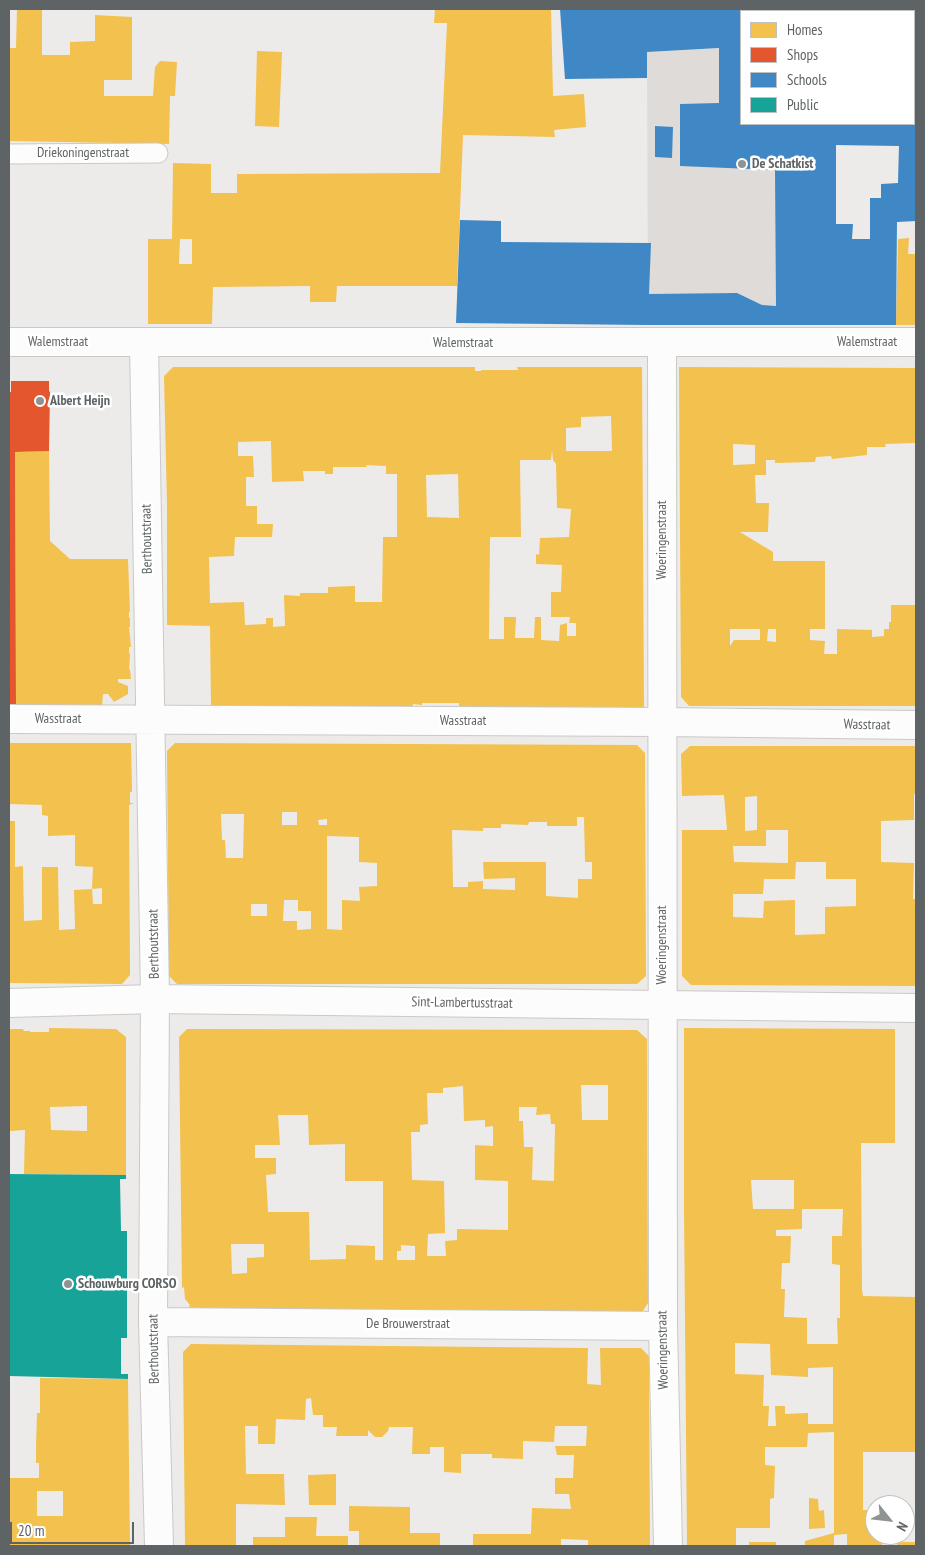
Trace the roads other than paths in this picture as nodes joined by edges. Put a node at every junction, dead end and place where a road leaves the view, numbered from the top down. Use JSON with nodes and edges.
{"nodes":[{"id":1,"x":158,"y":153,"type":"dead end"},
{"id":2,"x":9,"y":154,"type":"edge"},
{"id":3,"x":9,"y":342,"type":"edge"},
{"id":4,"x":144,"y":342,"type":"junction"},
{"id":5,"x":916,"y":342,"type":"edge"},
{"id":6,"x":662,"y":343,"type":"junction"},
{"id":7,"x":9,"y":719,"type":"edge"},
{"id":8,"x":150,"y":720,"type":"junction"},
{"id":9,"x":663,"y":722,"type":"junction"},
{"id":10,"x":916,"y":725,"type":"edge"},
{"id":11,"x":155,"y":999,"type":"junction"},
{"id":12,"x":9,"y":1002,"type":"edge"},
{"id":13,"x":662,"y":1006,"type":"junction"},
{"id":14,"x":916,"y":1008,"type":"edge"},
{"id":15,"x":153,"y":1322,"type":"junction"},
{"id":16,"x":663,"y":1326,"type":"junction"},
{"id":17,"x":159,"y":1546,"type":"edge"},
{"id":18,"x":668,"y":1546,"type":"edge"}],
"edges":[{"from":1,"to":2,"type":"lane","name":"Driekoningenstraat"},
{"from":3,"to":4,"type":"street","name":"Walemstraat"},
{"from":4,"to":6,"type":"street","name":"Walemstraat"},
{"from":4,"to":8,"type":"street","name":"Berthoutstraat"},
{"from":5,"to":6,"type":"street","name":"Walemstraat"},
{"from":6,"to":9,"type":"street","name":"Woeringenstraat"},
{"from":7,"to":8,"type":"street","name":"Wasstraat"},
{"from":8,"to":9,"type":"street","name":"Wasstraat"},
{"from":8,"to":11,"type":"street","name":"Berthoutstraat"},
{"from":9,"to":10,"type":"street","name":"Wasstraat"},
{"from":9,"to":13,"type":"street","name":"Woeringenstraat"},
{"from":11,"to":12,"type":"street","name":"Sint-Lambertusstraat"},
{"from":11,"to":13,"type":"street","name":"Sint-Lambertusstraat"},
{"from":11,"to":15,"type":"street","name":"Berthoutstraat"},
{"from":13,"to":14,"type":"street","name":"Sint-Lambertusstraat"},
{"from":13,"to":16,"type":"street","name":"Woeringenstraat"},
{"from":15,"to":16,"type":"street","name":"De Brouwerstraat"},
{"from":15,"to":17,"type":"street","name":"Berthoutstraat"},
{"from":16,"to":18,"type":"street","name":"Woeringenstraat"}]}
